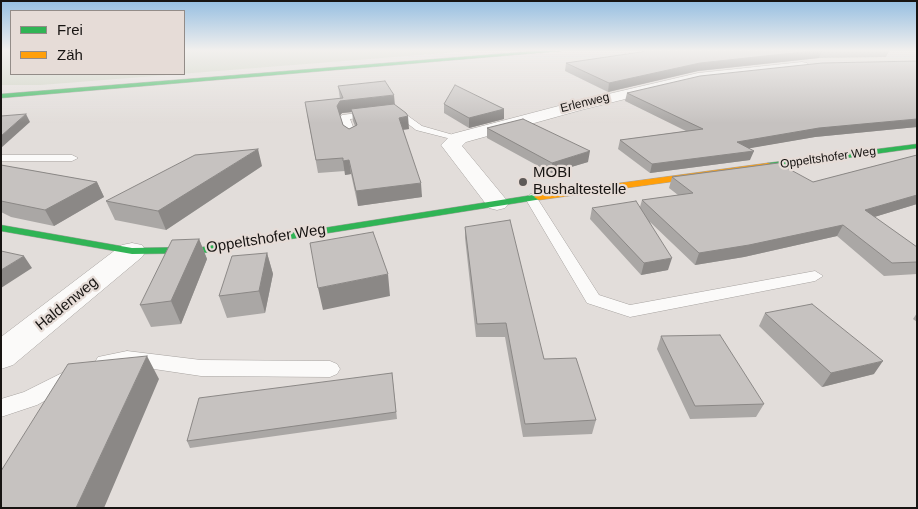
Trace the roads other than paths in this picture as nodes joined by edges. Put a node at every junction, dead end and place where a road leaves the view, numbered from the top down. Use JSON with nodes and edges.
{"nodes":[{"id":1,"x":264,"y":75,"type":"edge"},
{"id":2,"x":719,"y":75,"type":"edge"},
{"id":3,"x":1,"y":96,"type":"edge"},
{"id":4,"x":352,"y":137,"type":"edge"},
{"id":5,"x":459,"y":138,"type":"junction"},
{"id":6,"x":917,"y":146,"type":"edge"},
{"id":7,"x":1,"y":158,"type":"edge"},
{"id":8,"x":72,"y":158,"type":"dead end"},
{"id":9,"x":531,"y":198,"type":"junction"},
{"id":10,"x":497,"y":203,"type":"junction"},
{"id":11,"x":1,"y":228,"type":"edge"},
{"id":12,"x":132,"y":251,"type":"junction"},
{"id":13,"x":815,"y":276,"type":"dead end"},
{"id":14,"x":1,"y":356,"type":"edge"},
{"id":15,"x":330,"y":369,"type":"dead end"},
{"id":16,"x":1,"y":408,"type":"edge"}],
"edges":[{"from":1,"to":3,"type":"street"},
{"from":2,"to":5,"type":"street","name":"Erlenweg"},
{"from":4,"to":5,"type":"lane"},
{"from":5,"to":10,"type":"street"},
{"from":6,"to":9,"type":"street","name":"Oppeltshofer Weg"},
{"from":7,"to":8,"type":"lane"},
{"from":9,"to":10,"type":"street","name":"Oppeltshofer Weg"},
{"from":9,"to":13,"type":"lane"},
{"from":10,"to":12,"type":"street","name":"Oppeltshofer Weg"},
{"from":11,"to":12,"type":"street","name":"Oppeltshofer Weg"},
{"from":12,"to":14,"type":"street","name":"Haldenweg"},
{"from":15,"to":16,"type":"lane"}]}
